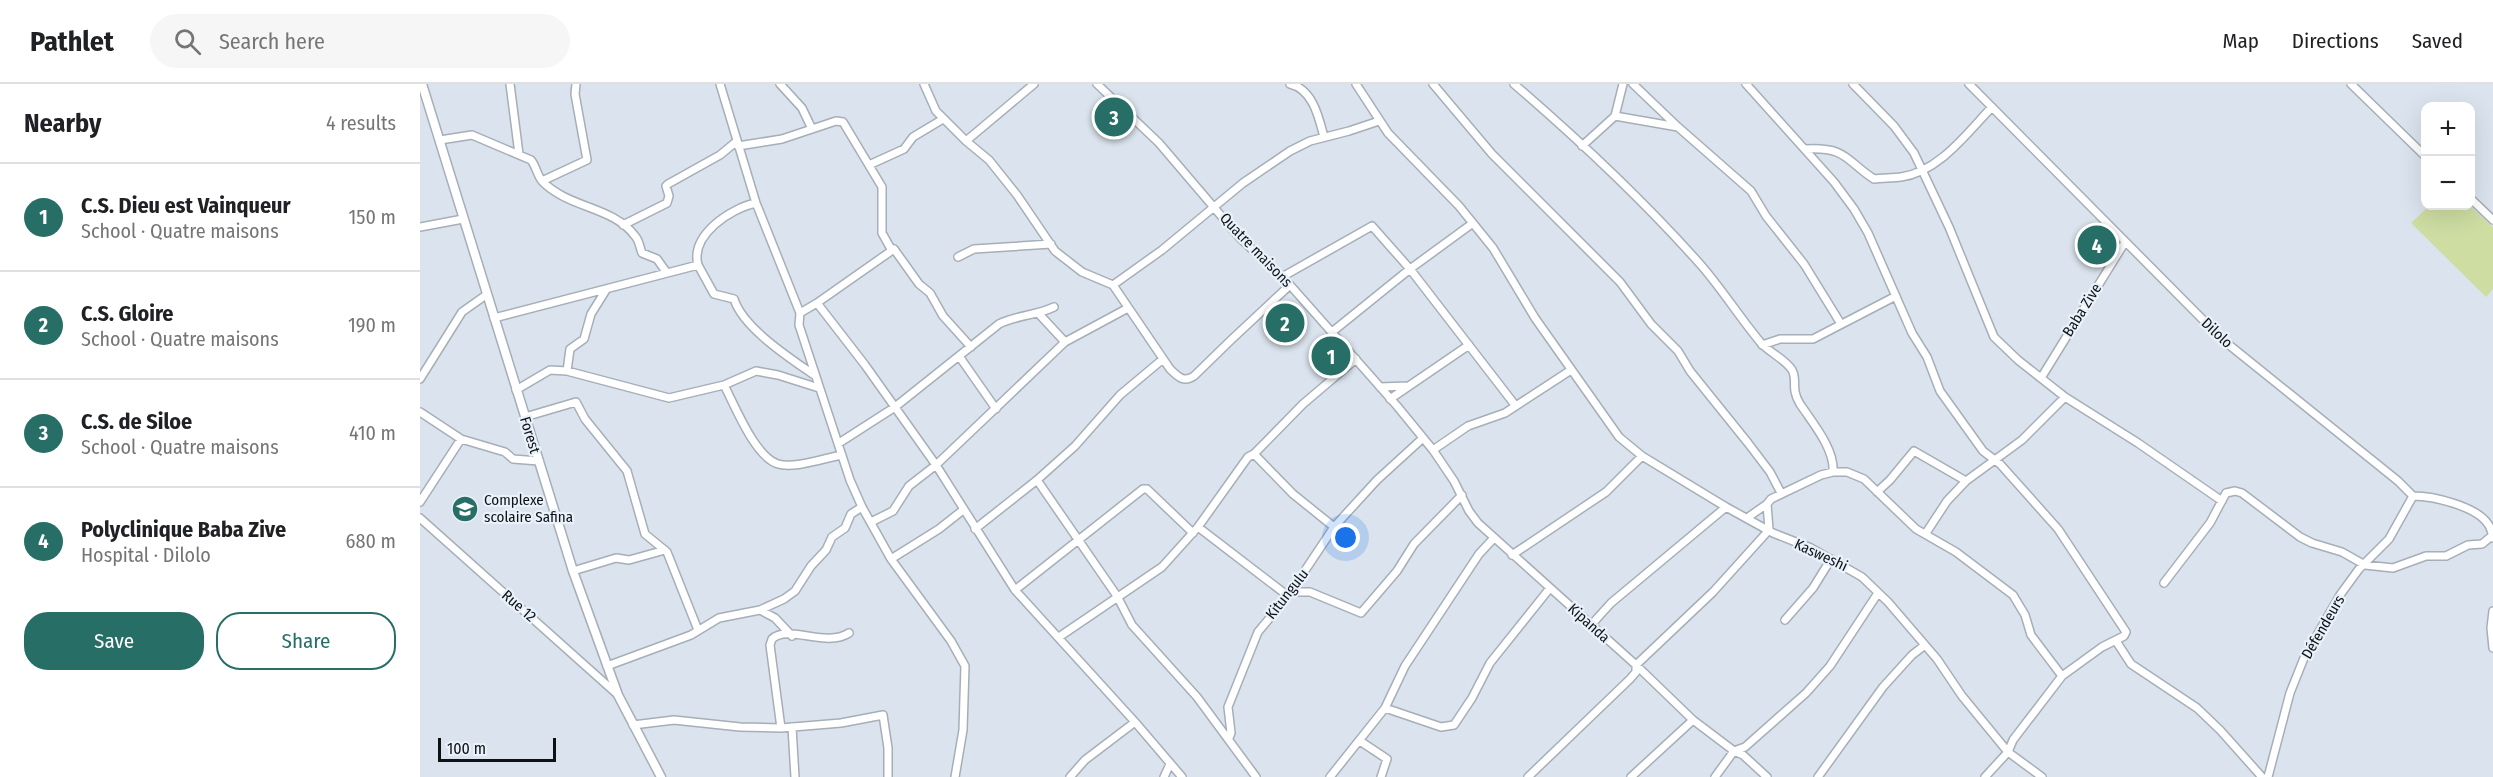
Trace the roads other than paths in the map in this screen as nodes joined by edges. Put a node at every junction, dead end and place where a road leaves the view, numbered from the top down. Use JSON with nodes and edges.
{"nodes":[{"id":1,"x":422,"y":84,"type":"edge"},
{"id":2,"x":510,"y":84,"type":"edge"},
{"id":3,"x":576,"y":84,"type":"edge"},
{"id":4,"x":720,"y":84,"type":"edge"},
{"id":5,"x":780,"y":84,"type":"edge"},
{"id":6,"x":924,"y":84,"type":"edge"},
{"id":7,"x":1034,"y":84,"type":"edge"},
{"id":8,"x":1097,"y":84,"type":"edge"},
{"id":9,"x":1290,"y":84,"type":"edge"},
{"id":10,"x":1356,"y":84,"type":"edge"},
{"id":11,"x":1442,"y":84,"type":"edge"},
{"id":12,"x":1514,"y":84,"type":"edge"},
{"id":13,"x":1623,"y":84,"type":"edge"},
{"id":14,"x":1633,"y":84,"type":"edge"},
{"id":15,"x":1746,"y":84,"type":"edge"},
{"id":16,"x":1853,"y":84,"type":"edge"},
{"id":17,"x":1969,"y":84,"type":"edge"},
{"id":18,"x":2351,"y":84,"type":"edge"},
{"id":19,"x":1435,"y":87,"type":"edge"},
{"id":20,"x":1992,"y":107,"type":"junction"},
{"id":21,"x":1615,"y":116,"type":"junction"},
{"id":22,"x":944,"y":119,"type":"junction"},
{"id":23,"x":1379,"y":121,"type":"junction"},
{"id":24,"x":1678,"y":127,"type":"junction"},
{"id":25,"x":812,"y":129,"type":"junction"},
{"id":26,"x":1324,"y":137,"type":"junction"},
{"id":27,"x":440,"y":140,"type":"junction"},
{"id":28,"x":966,"y":141,"type":"junction"},
{"id":29,"x":738,"y":143,"type":"junction"},
{"id":30,"x":1582,"y":146,"type":"junction"},
{"id":31,"x":1806,"y":149,"type":"junction"},
{"id":32,"x":519,"y":154,"type":"junction"},
{"id":33,"x":2425,"y":156,"type":"edge"},
{"id":34,"x":869,"y":165,"type":"junction"},
{"id":35,"x":1923,"y":170,"type":"junction"},
{"id":36,"x":542,"y":181,"type":"junction"},
{"id":37,"x":756,"y":203,"type":"junction"},
{"id":38,"x":2475,"y":203,"type":"edge"},
{"id":39,"x":1216,"y":208,"type":"junction"},
{"id":40,"x":464,"y":219,"type":"junction"},
{"id":41,"x":2493,"y":220,"type":"edge"},
{"id":42,"x":1473,"y":223,"type":"junction"},
{"id":43,"x":623,"y":225,"type":"junction"},
{"id":44,"x":420,"y":227,"type":"edge"},
{"id":45,"x":2125,"y":243,"type":"junction"},
{"id":46,"x":1051,"y":244,"type":"junction"},
{"id":47,"x":891,"y":249,"type":"junction"},
{"id":48,"x":958,"y":257,"type":"dead end"},
{"id":49,"x":698,"y":265,"type":"junction"},
{"id":50,"x":1410,"y":269,"type":"junction"},
{"id":51,"x":667,"y":273,"type":"junction"},
{"id":52,"x":1282,"y":277,"type":"junction"},
{"id":53,"x":1113,"y":285,"type":"junction"},
{"id":54,"x":1290,"y":285,"type":"junction"},
{"id":55,"x":606,"y":290,"type":"junction"},
{"id":56,"x":486,"y":295,"type":"junction"},
{"id":57,"x":1896,"y":296,"type":"junction"},
{"id":58,"x":817,"y":303,"type":"junction"},
{"id":59,"x":1054,"y":307,"type":"dead end"},
{"id":60,"x":1128,"y":308,"type":"junction"},
{"id":61,"x":800,"y":313,"type":"junction"},
{"id":62,"x":1039,"y":314,"type":"junction"},
{"id":63,"x":494,"y":318,"type":"junction"},
{"id":64,"x":1841,"y":324,"type":"junction"},
{"id":65,"x":1332,"y":332,"type":"junction"},
{"id":66,"x":1065,"y":342,"type":"junction"},
{"id":67,"x":1469,"y":345,"type":"junction"},
{"id":68,"x":1762,"y":345,"type":"junction"},
{"id":69,"x":971,"y":346,"type":"junction"},
{"id":70,"x":958,"y":356,"type":"junction"},
{"id":71,"x":1163,"y":359,"type":"junction"},
{"id":72,"x":1356,"y":359,"type":"junction"},
{"id":73,"x":1571,"y":370,"type":"junction"},
{"id":74,"x":567,"y":371,"type":"junction"},
{"id":75,"x":814,"y":375,"type":"junction"},
{"id":76,"x":2041,"y":378,"type":"junction"},
{"id":77,"x":420,"y":379,"type":"edge"},
{"id":78,"x":724,"y":385,"type":"junction"},
{"id":79,"x":1409,"y":386,"type":"junction"},
{"id":80,"x":1380,"y":387,"type":"junction"},
{"id":81,"x":819,"y":388,"type":"junction"},
{"id":82,"x":516,"y":390,"type":"junction"},
{"id":83,"x":2064,"y":397,"type":"junction"},
{"id":84,"x":1390,"y":399,"type":"junction"},
{"id":85,"x":1515,"y":405,"type":"junction"},
{"id":86,"x":895,"y":406,"type":"junction"},
{"id":87,"x":996,"y":409,"type":"junction"},
{"id":88,"x":420,"y":412,"type":"edge"},
{"id":89,"x":525,"y":417,"type":"junction"},
{"id":90,"x":1423,"y":438,"type":"junction"},
{"id":91,"x":461,"y":439,"type":"junction"},
{"id":92,"x":839,"y":443,"type":"junction"},
{"id":93,"x":1433,"y":450,"type":"junction"},
{"id":94,"x":1254,"y":454,"type":"junction"},
{"id":95,"x":842,"y":455,"type":"junction"},
{"id":96,"x":1642,"y":456,"type":"junction"},
{"id":97,"x":538,"y":460,"type":"junction"},
{"id":98,"x":1996,"y":461,"type":"junction"},
{"id":99,"x":936,"y":465,"type":"junction"},
{"id":100,"x":1833,"y":472,"type":"junction"},
{"id":101,"x":1036,"y":480,"type":"junction"},
{"id":102,"x":1966,"y":481,"type":"junction"},
{"id":103,"x":1877,"y":492,"type":"junction"},
{"id":104,"x":1781,"y":493,"type":"junction"},
{"id":105,"x":1462,"y":495,"type":"junction"},
{"id":106,"x":2413,"y":496,"type":"junction"},
{"id":107,"x":2222,"y":501,"type":"junction"},
{"id":108,"x":420,"y":502,"type":"edge"},
{"id":109,"x":1767,"y":504,"type":"junction"},
{"id":110,"x":862,"y":507,"type":"junction"},
{"id":111,"x":1726,"y":507,"type":"junction"},
{"id":112,"x":963,"y":510,"type":"junction"},
{"id":113,"x":420,"y":518,"type":"edge"},
{"id":114,"x":1747,"y":518,"type":"junction"},
{"id":115,"x":871,"y":522,"type":"junction"},
{"id":116,"x":2490,"y":523,"type":"edge"},
{"id":117,"x":1334,"y":527,"type":"junction"},
{"id":118,"x":975,"y":529,"type":"junction"},
{"id":119,"x":1196,"y":530,"type":"junction"},
{"id":120,"x":1769,"y":530,"type":"junction"},
{"id":121,"x":1926,"y":533,"type":"junction"},
{"id":122,"x":2493,"y":536,"type":"edge"},
{"id":123,"x":1494,"y":538,"type":"junction"},
{"id":124,"x":1080,"y":540,"type":"junction"},
{"id":125,"x":665,"y":550,"type":"junction"},
{"id":126,"x":1512,"y":555,"type":"junction"},
{"id":127,"x":891,"y":559,"type":"junction"},
{"id":128,"x":1831,"y":559,"type":"junction"},
{"id":129,"x":2365,"y":565,"type":"junction"},
{"id":130,"x":573,"y":571,"type":"junction"},
{"id":131,"x":2164,"y":583,"type":"dead end"},
{"id":132,"x":1550,"y":588,"type":"junction"},
{"id":133,"x":1015,"y":590,"type":"junction"},
{"id":134,"x":1878,"y":593,"type":"junction"},
{"id":135,"x":1290,"y":594,"type":"junction"},
{"id":136,"x":1117,"y":596,"type":"junction"},
{"id":137,"x":760,"y":610,"type":"junction"},
{"id":138,"x":2493,"y":611,"type":"edge"},
{"id":139,"x":1785,"y":620,"type":"dead end"},
{"id":140,"x":1592,"y":624,"type":"junction"},
{"id":141,"x":698,"y":630,"type":"junction"},
{"id":142,"x":849,"y":633,"type":"dead end"},
{"id":143,"x":792,"y":636,"type":"junction"},
{"id":144,"x":1059,"y":637,"type":"junction"},
{"id":145,"x":2116,"y":641,"type":"junction"},
{"id":146,"x":1925,"y":645,"type":"junction"},
{"id":147,"x":2493,"y":648,"type":"edge"},
{"id":148,"x":1636,"y":665,"type":"junction"},
{"id":149,"x":607,"y":666,"type":"junction"},
{"id":150,"x":2062,"y":676,"type":"junction"},
{"id":151,"x":618,"y":695,"type":"junction"},
{"id":152,"x":1384,"y":708,"type":"junction"},
{"id":153,"x":1227,"y":712,"type":"junction"},
{"id":154,"x":1215,"y":720,"type":"junction"},
{"id":155,"x":1694,"y":720,"type":"junction"},
{"id":156,"x":1135,"y":722,"type":"junction"},
{"id":157,"x":633,"y":725,"type":"junction"},
{"id":158,"x":792,"y":727,"type":"junction"},
{"id":159,"x":781,"y":728,"type":"junction"},
{"id":160,"x":1229,"y":738,"type":"junction"},
{"id":161,"x":1360,"y":741,"type":"junction"},
{"id":162,"x":1734,"y":750,"type":"junction"},
{"id":163,"x":2008,"y":752,"type":"junction"},
{"id":164,"x":1170,"y":764,"type":"junction"},
{"id":165,"x":660,"y":777,"type":"edge"},
{"id":166,"x":795,"y":777,"type":"edge"},
{"id":167,"x":888,"y":777,"type":"edge"},
{"id":168,"x":955,"y":777,"type":"edge"},
{"id":169,"x":1070,"y":777,"type":"edge"},
{"id":170,"x":1164,"y":777,"type":"edge"},
{"id":171,"x":1182,"y":777,"type":"edge"},
{"id":172,"x":1256,"y":777,"type":"edge"},
{"id":173,"x":1330,"y":777,"type":"edge"},
{"id":174,"x":1381,"y":777,"type":"edge"},
{"id":175,"x":1528,"y":777,"type":"edge"},
{"id":176,"x":1631,"y":777,"type":"edge"},
{"id":177,"x":1715,"y":777,"type":"edge"},
{"id":178,"x":1767,"y":777,"type":"edge"},
{"id":179,"x":1818,"y":777,"type":"edge"},
{"id":180,"x":1985,"y":777,"type":"edge"},
{"id":181,"x":2042,"y":777,"type":"edge"},
{"id":182,"x":2262,"y":777,"type":"edge"},
{"id":183,"x":2268,"y":777,"type":"edge"}],
"edges":[{"from":1,"to":27,"type":"street","name":"Forest"},
{"from":2,"to":32,"type":"street"},
{"from":3,"to":36,"type":"street"},
{"from":4,"to":29,"type":"street"},
{"from":5,"to":25,"type":"street"},
{"from":6,"to":22,"type":"street"},
{"from":7,"to":28,"type":"street"},
{"from":8,"to":39,"type":"street","name":"Quatre maisons"},
{"from":9,"to":26,"type":"street"},
{"from":10,"to":23,"type":"street","name":"Kasweshi"},
{"from":11,"to":19,"type":"street"},
{"from":12,"to":30,"type":"street"},
{"from":13,"to":21,"type":"street"},
{"from":14,"to":24,"type":"street"},
{"from":15,"to":31,"type":"street"},
{"from":16,"to":35,"type":"street"},
{"from":17,"to":20,"type":"street","name":"Dilolo"},
{"from":18,"to":33,"type":"street"},
{"from":19,"to":104,"type":"street"},
{"from":20,"to":35,"type":"street"},
{"from":20,"to":45,"type":"street","name":"Dilolo"},
{"from":21,"to":24,"type":"street"},
{"from":21,"to":30,"type":"street"},
{"from":22,"to":28,"type":"street"},
{"from":22,"to":34,"type":"street"},
{"from":23,"to":26,"type":"street"},
{"from":23,"to":42,"type":"street","name":"Kasweshi"},
{"from":24,"to":64,"type":"street"},
{"from":25,"to":29,"type":"street"},
{"from":25,"to":34,"type":"street"},
{"from":26,"to":39,"type":"street"},
{"from":27,"to":32,"type":"street"},
{"from":27,"to":40,"type":"street","name":"Forest"},
{"from":28,"to":46,"type":"street"},
{"from":29,"to":37,"type":"street"},
{"from":29,"to":43,"type":"street"},
{"from":30,"to":68,"type":"street"},
{"from":31,"to":35,"type":"street"},
{"from":31,"to":57,"type":"street"},
{"from":32,"to":36,"type":"street"},
{"from":34,"to":47,"type":"street"},
{"from":35,"to":76,"type":"street"},
{"from":36,"to":43,"type":"street"},
{"from":37,"to":49,"type":"street"},
{"from":37,"to":61,"type":"street"},
{"from":38,"to":41,"type":"street"},
{"from":39,"to":52,"type":"street","name":"Quatre maisons"},
{"from":39,"to":53,"type":"street"},
{"from":40,"to":44,"type":"street"},
{"from":40,"to":56,"type":"street","name":"Forest"},
{"from":42,"to":50,"type":"street"},
{"from":42,"to":73,"type":"street","name":"Kasweshi"},
{"from":43,"to":51,"type":"street"},
{"from":45,"to":76,"type":"street","name":"Baba Zive"},
{"from":45,"to":106,"type":"street","name":"Dilolo"},
{"from":46,"to":48,"type":"street"},
{"from":46,"to":53,"type":"street"},
{"from":47,"to":58,"type":"street"},
{"from":47,"to":69,"type":"street"},
{"from":49,"to":51,"type":"street"},
{"from":49,"to":75,"type":"street"},
{"from":50,"to":52,"type":"street"},
{"from":50,"to":65,"type":"street"},
{"from":50,"to":67,"type":"street"},
{"from":51,"to":55,"type":"street"},
{"from":52,"to":54,"type":"street","name":"Quatre maisons"},
{"from":53,"to":60,"type":"street"},
{"from":54,"to":65,"type":"street","name":"Quatre maisons"},
{"from":54,"to":71,"type":"street"},
{"from":55,"to":63,"type":"street"},
{"from":55,"to":74,"type":"street"},
{"from":56,"to":63,"type":"street","name":"Forest"},
{"from":56,"to":77,"type":"street"},
{"from":57,"to":64,"type":"street"},
{"from":57,"to":98,"type":"street"},
{"from":58,"to":61,"type":"street"},
{"from":58,"to":86,"type":"street"},
{"from":59,"to":62,"type":"street"},
{"from":60,"to":66,"type":"street"},
{"from":60,"to":71,"type":"street"},
{"from":61,"to":75,"type":"street"},
{"from":62,"to":66,"type":"street"},
{"from":62,"to":69,"type":"street"},
{"from":63,"to":82,"type":"street","name":"Forest"},
{"from":64,"to":68,"type":"street"},
{"from":65,"to":72,"type":"street","name":"Quatre maisons"},
{"from":66,"to":87,"type":"street"},
{"from":67,"to":79,"type":"street"},
{"from":67,"to":85,"type":"street"},
{"from":68,"to":100,"type":"street"},
{"from":69,"to":70,"type":"street"},
{"from":70,"to":86,"type":"street"},
{"from":70,"to":87,"type":"street"},
{"from":71,"to":101,"type":"street"},
{"from":72,"to":80,"type":"street","name":"Quatre maisons"},
{"from":72,"to":94,"type":"street"},
{"from":73,"to":85,"type":"street"},
{"from":73,"to":96,"type":"street","name":"Kasweshi"},
{"from":74,"to":78,"type":"street"},
{"from":74,"to":82,"type":"street"},
{"from":75,"to":81,"type":"street"},
{"from":76,"to":83,"type":"street"},
{"from":78,"to":81,"type":"street"},
{"from":78,"to":95,"type":"street"},
{"from":79,"to":80,"type":"street"},
{"from":79,"to":84,"type":"street"},
{"from":80,"to":84,"type":"street","name":"Quatre maisons"},
{"from":81,"to":92,"type":"street"},
{"from":82,"to":89,"type":"street","name":"Forest"},
{"from":83,"to":98,"type":"street"},
{"from":83,"to":107,"type":"street"},
{"from":84,"to":90,"type":"street","name":"Quatre maisons"},
{"from":85,"to":93,"type":"street"},
{"from":86,"to":92,"type":"street"},
{"from":86,"to":99,"type":"street"},
{"from":87,"to":99,"type":"street"},
{"from":88,"to":91,"type":"street"},
{"from":89,"to":97,"type":"street","name":"Forest"},
{"from":89,"to":125,"type":"street"},
{"from":90,"to":93,"type":"street","name":"Quatre maisons"},
{"from":90,"to":117,"type":"street","name":"Kitungulu"},
{"from":91,"to":97,"type":"street"},
{"from":91,"to":108,"type":"street"},
{"from":92,"to":95,"type":"street"},
{"from":93,"to":105,"type":"street","name":"Kipanda"},
{"from":94,"to":117,"type":"street"},
{"from":94,"to":119,"type":"street"},
{"from":95,"to":110,"type":"street"},
{"from":96,"to":111,"type":"street","name":"Kasweshi"},
{"from":96,"to":126,"type":"street"},
{"from":97,"to":130,"type":"street","name":"Forest"},
{"from":98,"to":102,"type":"street"},
{"from":98,"to":145,"type":"street"},
{"from":99,"to":112,"type":"street"},
{"from":99,"to":115,"type":"street"},
{"from":100,"to":103,"type":"street"},
{"from":100,"to":104,"type":"street"},
{"from":101,"to":118,"type":"street"},
{"from":101,"to":124,"type":"street"},
{"from":102,"to":103,"type":"street"},
{"from":102,"to":121,"type":"street"},
{"from":103,"to":121,"type":"street"},
{"from":104,"to":109,"type":"street"},
{"from":105,"to":123,"type":"street","name":"Kipanda"},
{"from":105,"to":135,"type":"street"},
{"from":106,"to":116,"type":"street"},
{"from":106,"to":129,"type":"street","name":"Défendeurs"},
{"from":107,"to":129,"type":"street"},
{"from":107,"to":131,"type":"street"},
{"from":109,"to":114,"type":"street"},
{"from":109,"to":120,"type":"street"},
{"from":110,"to":115,"type":"street"},
{"from":110,"to":137,"type":"street"},
{"from":111,"to":114,"type":"street","name":"Kasweshi"},
{"from":111,"to":140,"type":"street"},
{"from":112,"to":118,"type":"street"},
{"from":112,"to":127,"type":"street"},
{"from":113,"to":151,"type":"street","name":"Rue 12"},
{"from":114,"to":120,"type":"street","name":"Kasweshi"},
{"from":115,"to":127,"type":"street"},
{"from":116,"to":122,"type":"street"},
{"from":117,"to":135,"type":"street","name":"Kitungulu"},
{"from":118,"to":133,"type":"street"},
{"from":119,"to":124,"type":"street"},
{"from":119,"to":135,"type":"street"},
{"from":119,"to":136,"type":"street"},
{"from":120,"to":128,"type":"street","name":"Kasweshi"},
{"from":120,"to":148,"type":"street"},
{"from":121,"to":150,"type":"street"},
{"from":122,"to":129,"type":"street"},
{"from":123,"to":126,"type":"street","name":"Kipanda"},
{"from":123,"to":152,"type":"street"},
{"from":124,"to":133,"type":"street"},
{"from":124,"to":136,"type":"street"},
{"from":125,"to":130,"type":"street"},
{"from":125,"to":141,"type":"street"},
{"from":126,"to":132,"type":"street","name":"Kipanda"},
{"from":127,"to":168,"type":"street"},
{"from":128,"to":134,"type":"street","name":"Kasweshi"},
{"from":128,"to":139,"type":"street"},
{"from":129,"to":183,"type":"street","name":"Défendeurs"},
{"from":130,"to":149,"type":"street","name":"Forest"},
{"from":132,"to":140,"type":"street","name":"Kipanda"},
{"from":132,"to":152,"type":"street"},
{"from":133,"to":144,"type":"street"},
{"from":134,"to":146,"type":"street","name":"Kasweshi"},
{"from":134,"to":162,"type":"street"},
{"from":135,"to":153,"type":"street","name":"Kitungulu"},
{"from":136,"to":144,"type":"street"},
{"from":136,"to":154,"type":"street"},
{"from":137,"to":141,"type":"street"},
{"from":137,"to":143,"type":"street"},
{"from":138,"to":147,"type":"street"},
{"from":140,"to":148,"type":"street","name":"Kipanda"},
{"from":141,"to":149,"type":"street"},
{"from":142,"to":143,"type":"street"},
{"from":143,"to":159,"type":"street"},
{"from":144,"to":156,"type":"street"},
{"from":145,"to":150,"type":"street"},
{"from":145,"to":182,"type":"street"},
{"from":146,"to":163,"type":"street","name":"Kasweshi"},
{"from":146,"to":179,"type":"street"},
{"from":148,"to":155,"type":"street","name":"Kipanda"},
{"from":148,"to":175,"type":"street"},
{"from":149,"to":151,"type":"street","name":"Forest"},
{"from":150,"to":163,"type":"street"},
{"from":151,"to":157,"type":"street","name":"Forest"},
{"from":152,"to":161,"type":"street"},
{"from":153,"to":154,"type":"street"},
{"from":153,"to":160,"type":"street","name":"Kitungulu"},
{"from":154,"to":160,"type":"street"},
{"from":155,"to":162,"type":"street","name":"Kipanda"},
{"from":155,"to":176,"type":"street"},
{"from":156,"to":164,"type":"street"},
{"from":156,"to":169,"type":"street"},
{"from":157,"to":159,"type":"street"},
{"from":157,"to":165,"type":"street","name":"Forest"},
{"from":158,"to":159,"type":"street"},
{"from":158,"to":166,"type":"street"},
{"from":158,"to":167,"type":"street"},
{"from":160,"to":172,"type":"street","name":"Kitungulu"},
{"from":161,"to":173,"type":"street"},
{"from":161,"to":174,"type":"street"},
{"from":162,"to":177,"type":"street"},
{"from":162,"to":178,"type":"street","name":"Kipanda"},
{"from":163,"to":180,"type":"street"},
{"from":163,"to":181,"type":"street","name":"Kasweshi"},
{"from":164,"to":170,"type":"street"},
{"from":164,"to":171,"type":"street"}]}
